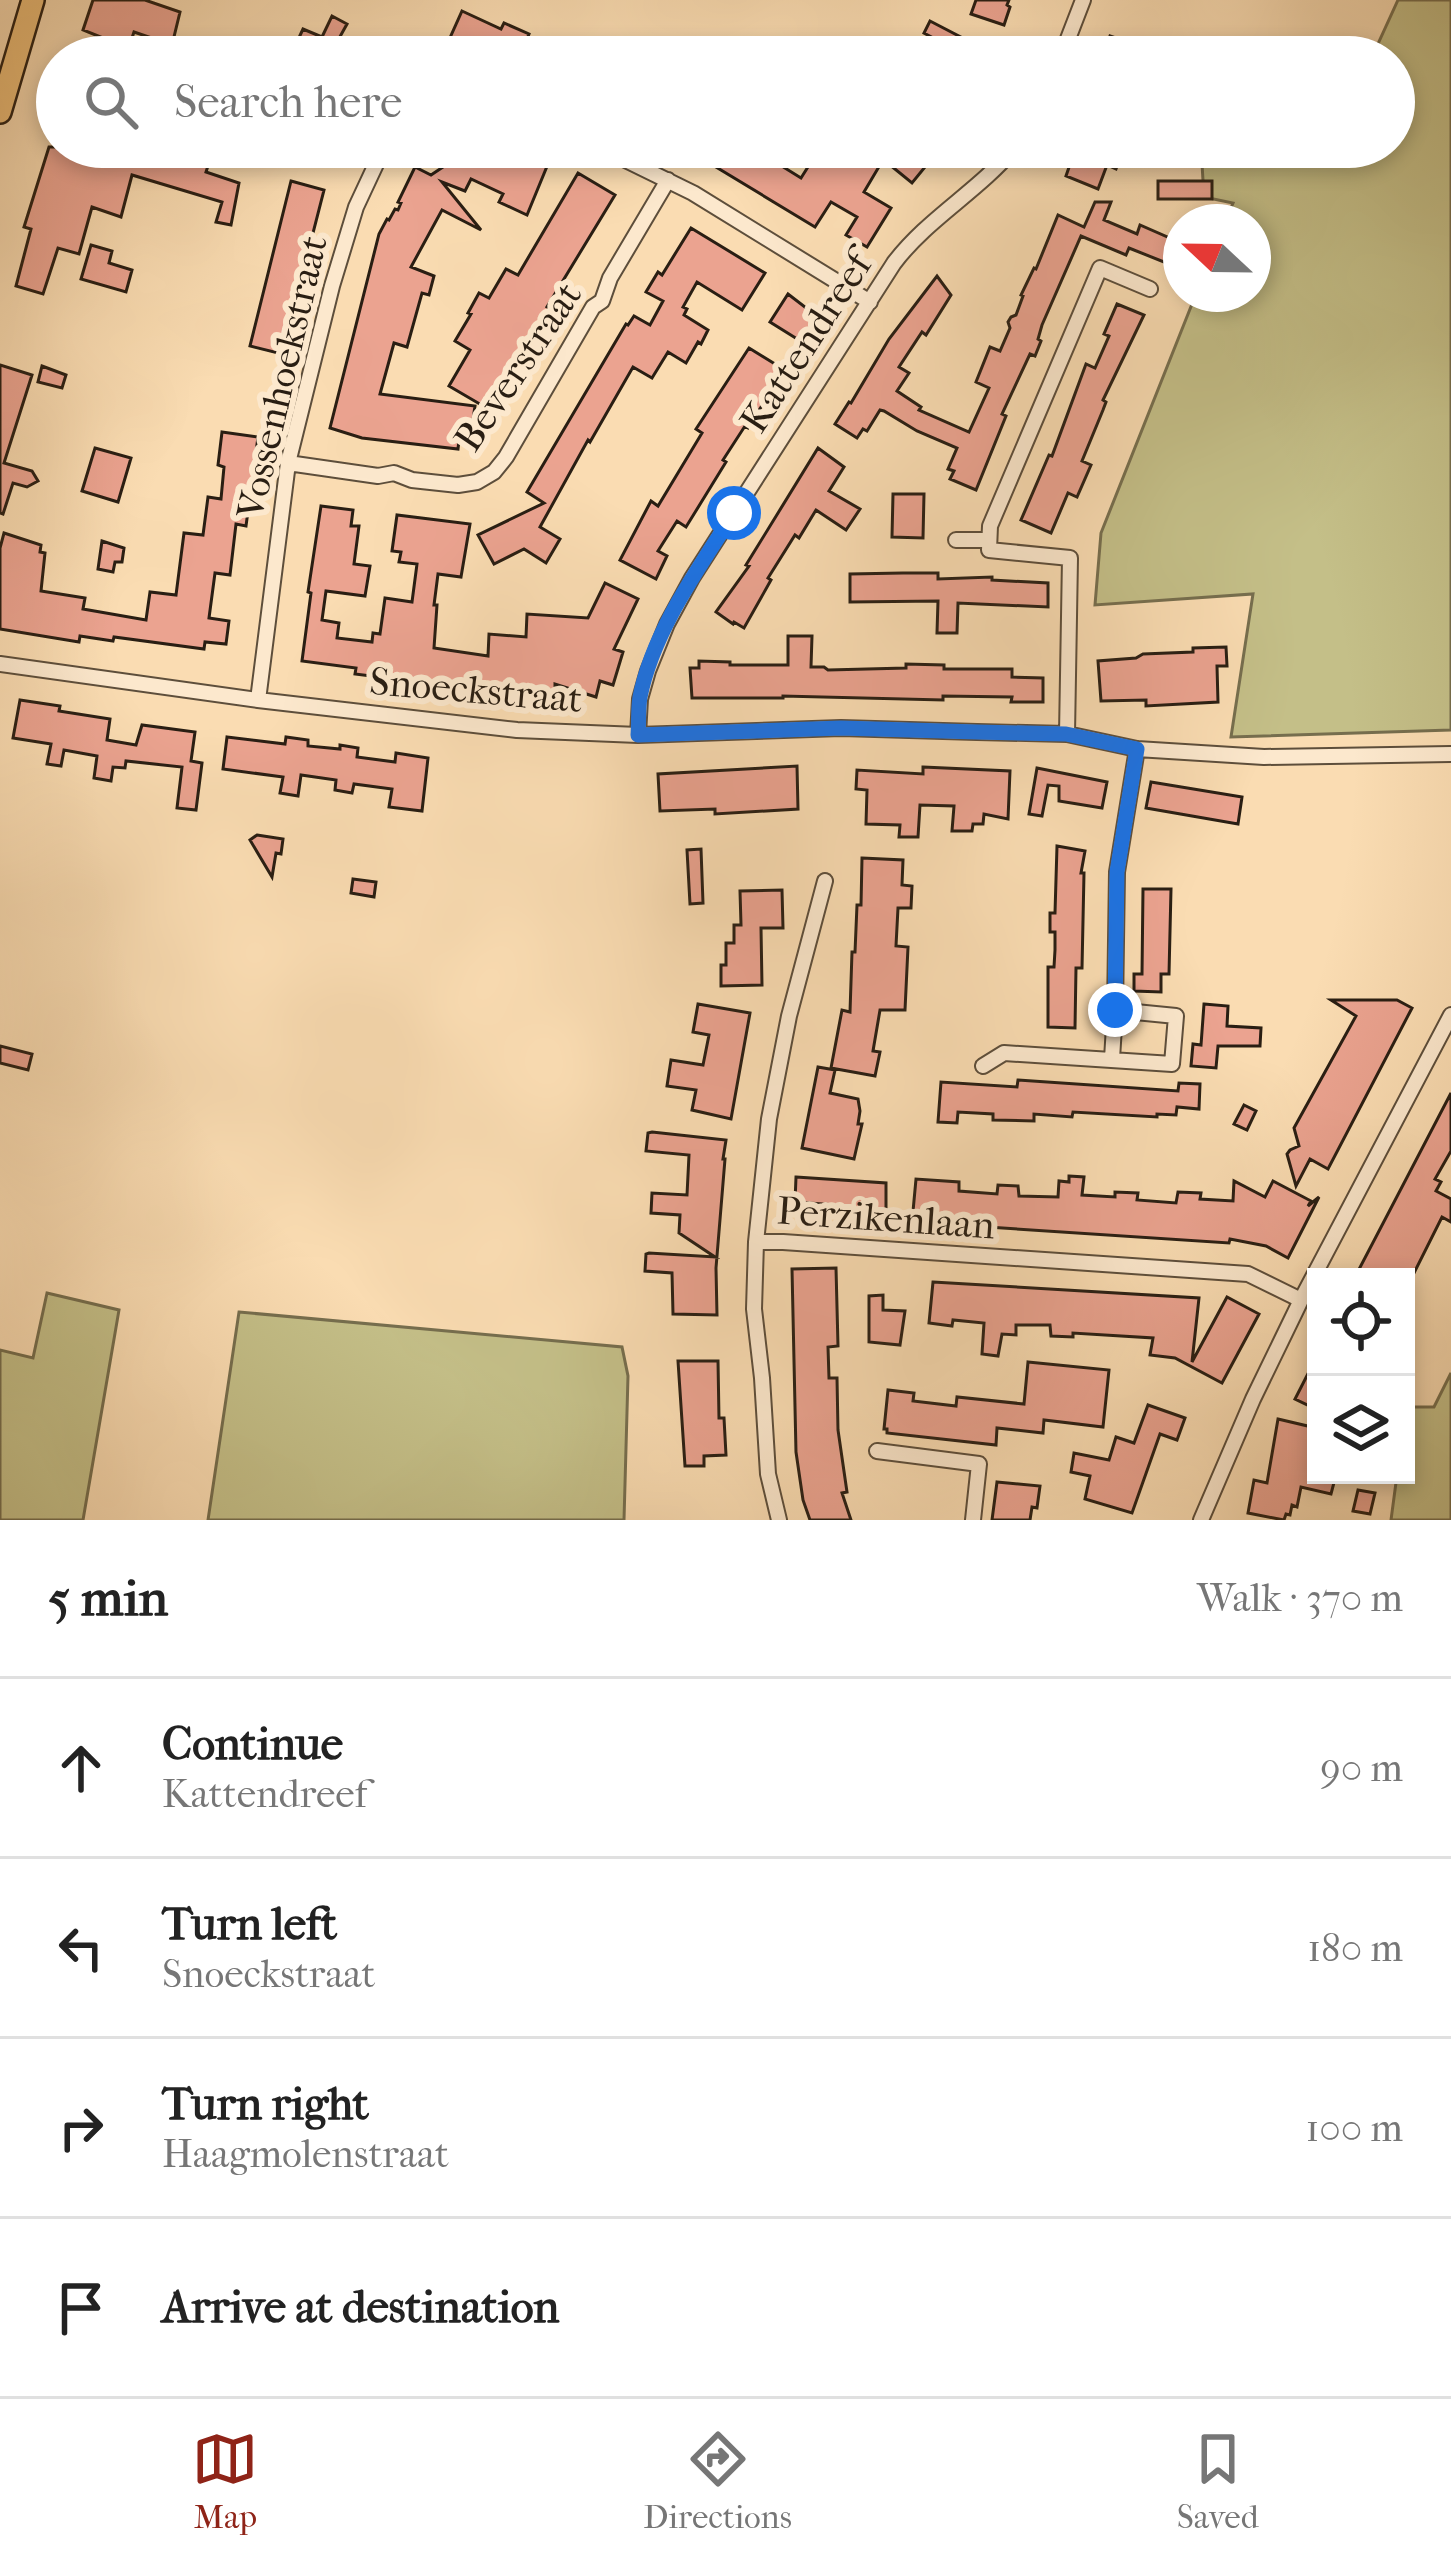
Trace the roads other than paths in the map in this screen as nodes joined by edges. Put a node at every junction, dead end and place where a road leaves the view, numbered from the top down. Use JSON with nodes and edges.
{"nodes":[{"id":1,"x":33,"y":0,"type":"edge"},
{"id":2,"x":1083,"y":0,"type":"edge"},
{"id":3,"x":1069,"y":36,"type":"edge"},
{"id":4,"x":0,"y":112,"type":"edge"},
{"id":5,"x":374,"y":168,"type":"edge"},
{"id":6,"x":643,"y":168,"type":"edge"},
{"id":7,"x":995,"y":168,"type":"edge"},
{"id":8,"x":668,"y":180,"type":"junction"},
{"id":9,"x":1150,"y":289,"type":"dead end"},
{"id":10,"x":869,"y":302,"type":"junction"},
{"id":11,"x":288,"y":464,"type":"junction"},
{"id":12,"x":956,"y":540,"type":"dead end"},
{"id":13,"x":989,"y":540,"type":"junction"},
{"id":14,"x":0,"y":664,"type":"edge"},
{"id":15,"x":258,"y":700,"type":"junction"},
{"id":16,"x":1066,"y":734,"type":"junction"},
{"id":17,"x":638,"y":735,"type":"junction"},
{"id":18,"x":1137,"y":749,"type":"junction"},
{"id":19,"x":1451,"y":754,"type":"edge"},
{"id":20,"x":825,"y":881,"type":"dead end"},
{"id":21,"x":1115,"y":1010,"type":"junction"},
{"id":22,"x":1451,"y":1015,"type":"edge"},
{"id":23,"x":1112,"y":1059,"type":"junction"},
{"id":24,"x":983,"y":1066,"type":"dead end"},
{"id":25,"x":756,"y":1242,"type":"junction"},
{"id":26,"x":1301,"y":1300,"type":"junction"},
{"id":27,"x":877,"y":1451,"type":"dead end"},
{"id":28,"x":779,"y":1520,"type":"edge"},
{"id":29,"x":974,"y":1520,"type":"edge"},
{"id":30,"x":1201,"y":1520,"type":"edge"}],
"edges":[{"from":1,"to":4,"type":"main road"},
{"from":2,"to":3,"type":"street"},
{"from":5,"to":11,"type":"street","name":"Vossenhoekstraat"},
{"from":6,"to":8,"type":"street"},
{"from":7,"to":10,"type":"street","name":"Kattendreef"},
{"from":8,"to":10,"type":"street"},
{"from":8,"to":11,"type":"street","name":"Beverstraat"},
{"from":9,"to":13,"type":"street"},
{"from":10,"to":17,"type":"street","name":"Kattendreef"},
{"from":11,"to":15,"type":"street","name":"Vossenhoekstraat"},
{"from":12,"to":13,"type":"street"},
{"from":13,"to":16,"type":"street"},
{"from":14,"to":15,"type":"street","name":"Snoeckstraat"},
{"from":15,"to":17,"type":"street","name":"Snoeckstraat"},
{"from":16,"to":17,"type":"street","name":"Snoeckstraat"},
{"from":16,"to":18,"type":"street","name":"Snoeckstraat"},
{"from":18,"to":19,"type":"street","name":"Snoeckstraat"},
{"from":18,"to":21,"type":"street"},
{"from":20,"to":25,"type":"street","name":"Perzikenlaan"},
{"from":21,"to":23,"type":"street"},
{"from":21,"to":23,"type":"street"},
{"from":22,"to":26,"type":"street"},
{"from":23,"to":24,"type":"street"},
{"from":25,"to":26,"type":"street","name":"Perzikenlaan"},
{"from":25,"to":28,"type":"street"},
{"from":26,"to":30,"type":"street"},
{"from":27,"to":29,"type":"street"}]}
